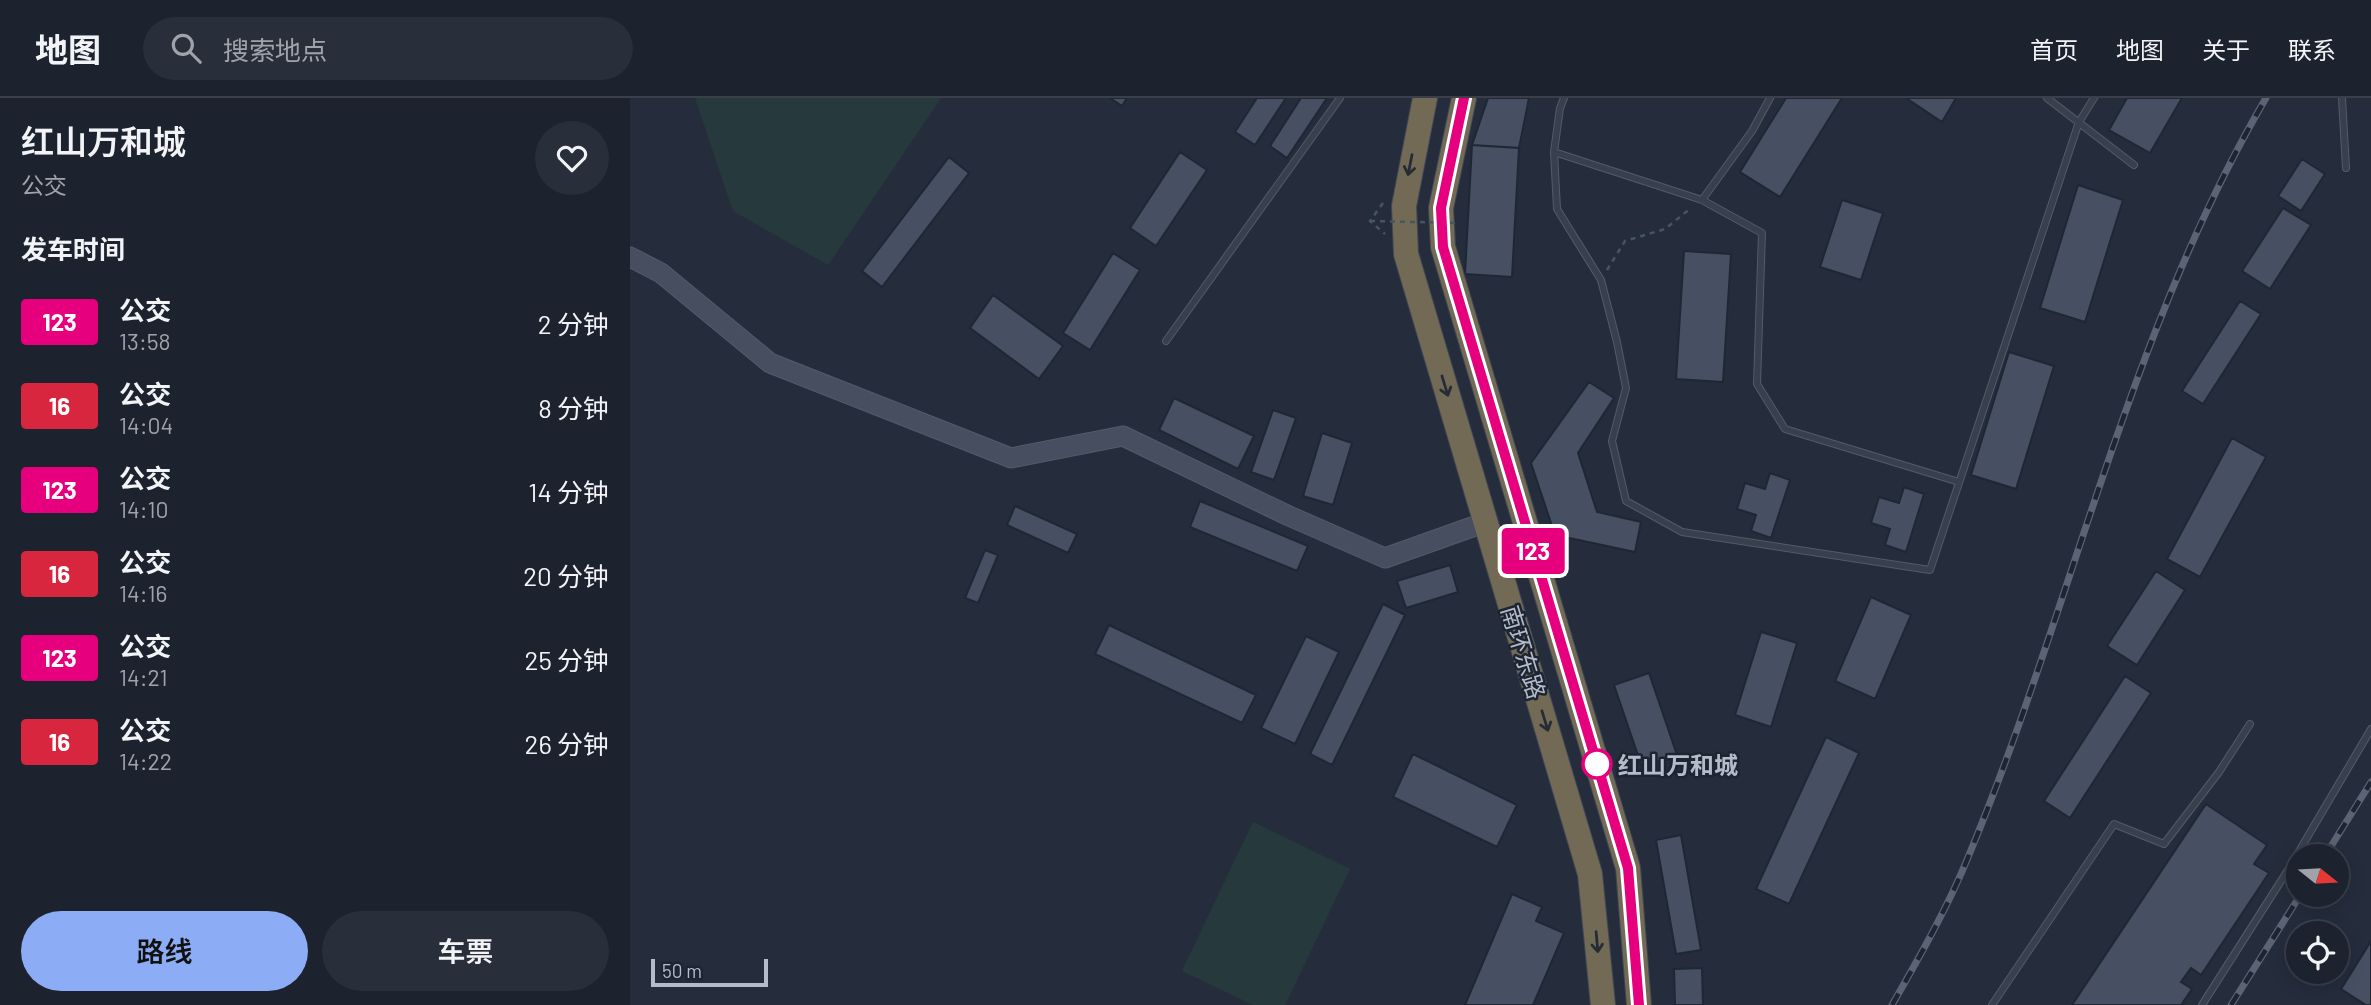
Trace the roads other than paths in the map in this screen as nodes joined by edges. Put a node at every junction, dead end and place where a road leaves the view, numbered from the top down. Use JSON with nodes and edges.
{"nodes":[{"id":1,"x":1340,"y":98,"type":"edge"},
{"id":2,"x":1424,"y":98,"type":"edge"},
{"id":3,"x":1464,"y":98,"type":"edge"},
{"id":4,"x":1564,"y":98,"type":"edge"},
{"id":5,"x":1770,"y":98,"type":"edge"},
{"id":6,"x":2047,"y":98,"type":"edge"},
{"id":7,"x":2094,"y":98,"type":"edge"},
{"id":8,"x":2342,"y":98,"type":"edge"},
{"id":9,"x":2080,"y":122,"type":"junction"},
{"id":10,"x":1554,"y":152,"type":"junction"},
{"id":11,"x":2134,"y":165,"type":"dead end"},
{"id":12,"x":2346,"y":169,"type":"dead end"},
{"id":13,"x":1702,"y":200,"type":"junction"},
{"id":14,"x":630,"y":257,"type":"edge"},
{"id":15,"x":1166,"y":341,"type":"dead end"},
{"id":16,"x":1959,"y":482,"type":"junction"},
{"id":17,"x":1486,"y":522,"type":"junction"},
{"id":18,"x":2250,"y":724,"type":"dead end"},
{"id":19,"x":2371,"y":729,"type":"edge"},
{"id":20,"x":1603,"y":1005,"type":"edge"},
{"id":21,"x":1639,"y":1005,"type":"edge"},
{"id":22,"x":1992,"y":1005,"type":"edge"},
{"id":23,"x":2202,"y":1005,"type":"edge"}],
"edges":[{"from":1,"to":15,"type":"lane"},
{"from":2,"to":17,"type":"highway","name":"南环东路","one_way":true},
{"from":3,"to":21,"type":"highway","name":"南环东路"},
{"from":4,"to":10,"type":"lane"},
{"from":5,"to":13,"type":"lane"},
{"from":6,"to":9,"type":"lane"},
{"from":7,"to":9,"type":"lane"},
{"from":8,"to":12,"type":"lane"},
{"from":9,"to":11,"type":"lane"},
{"from":9,"to":16,"type":"lane"},
{"from":10,"to":13,"type":"lane"},
{"from":10,"to":16,"type":"lane"},
{"from":13,"to":16,"type":"lane"},
{"from":14,"to":17,"type":"street"},
{"from":17,"to":20,"type":"highway","name":"南环东路","one_way":true},
{"from":18,"to":22,"type":"lane"},
{"from":19,"to":23,"type":"lane"}]}
